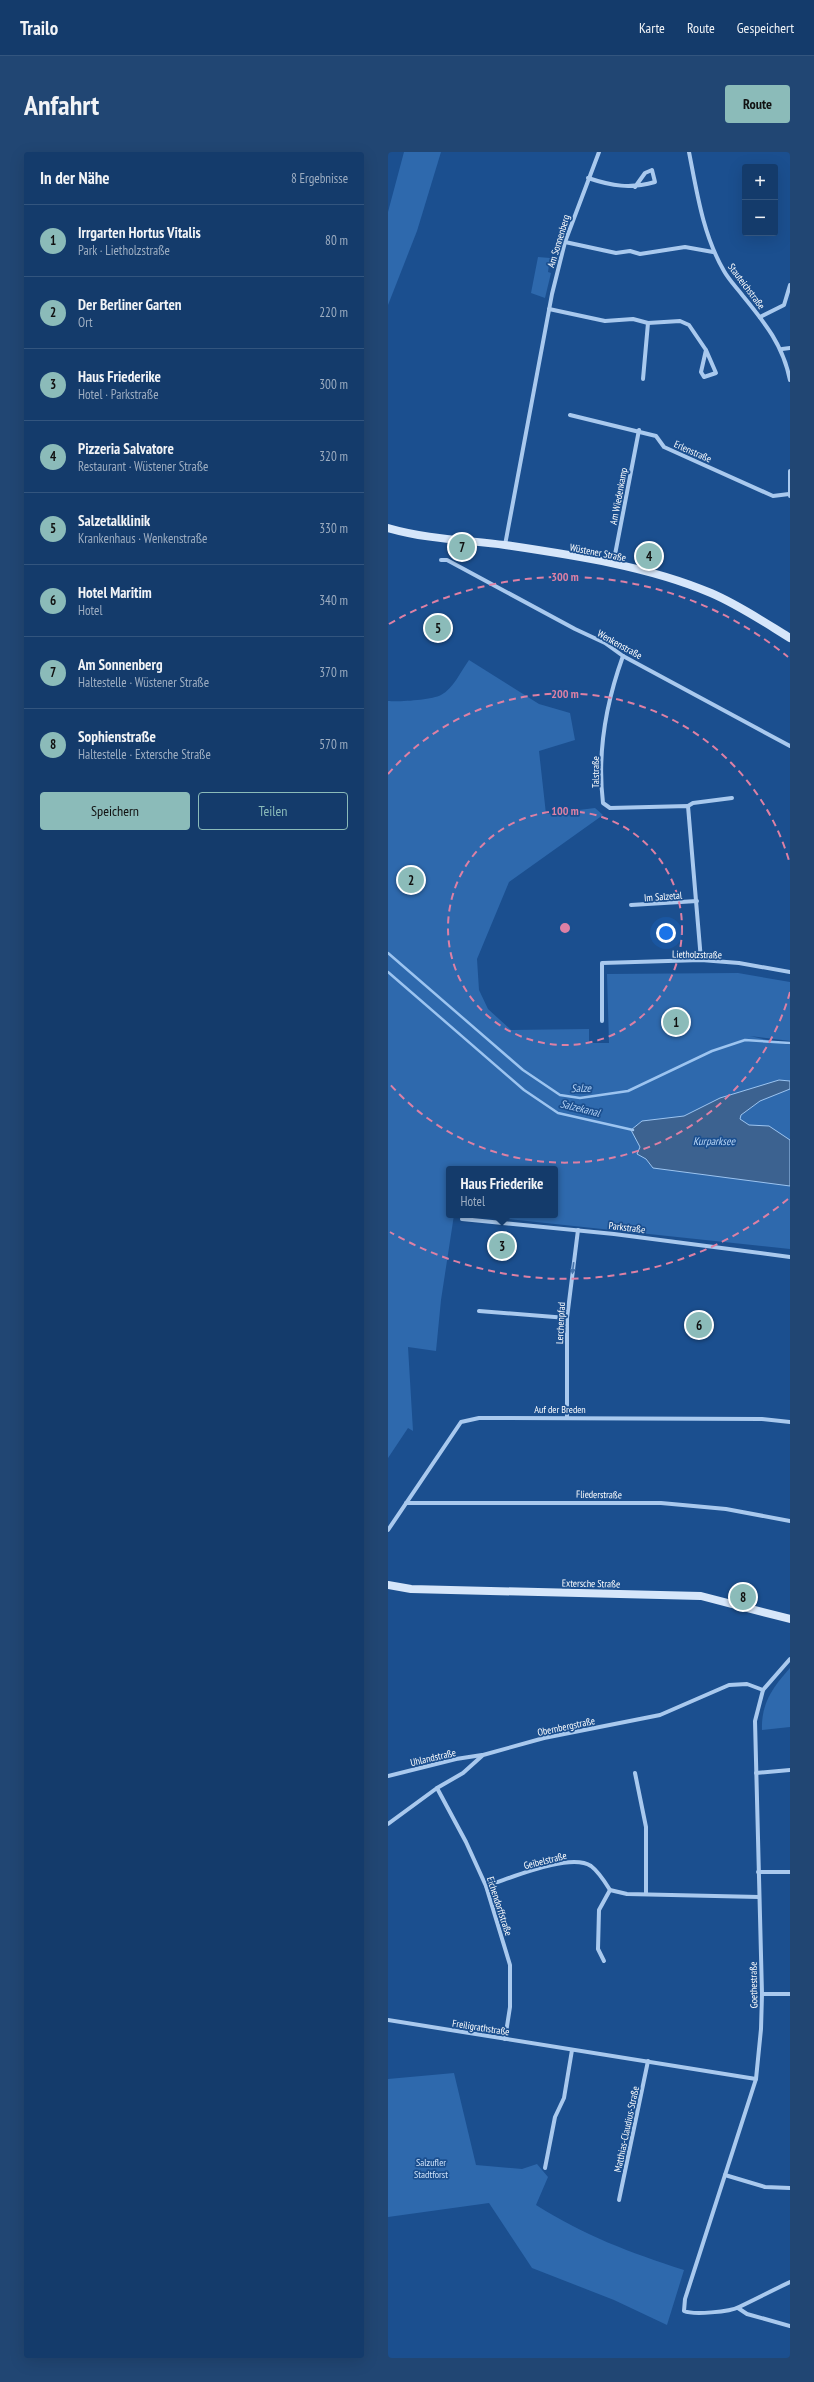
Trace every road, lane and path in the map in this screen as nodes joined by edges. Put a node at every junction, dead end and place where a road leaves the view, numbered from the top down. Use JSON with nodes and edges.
{"nodes":[{"id":1,"x":599,"y":152,"type":"edge"},
{"id":2,"x":689,"y":152,"type":"edge"},
{"id":3,"x":588,"y":178,"type":"junction"},
{"id":4,"x":635,"y":187,"type":"junction"},
{"id":5,"x":565,"y":242,"type":"junction"},
{"id":6,"x":713,"y":252,"type":"junction"},
{"id":7,"x":790,"y":285,"type":"edge"},
{"id":8,"x":549,"y":309,"type":"junction"},
{"id":9,"x":760,"y":317,"type":"junction"},
{"id":10,"x":648,"y":323,"type":"junction"},
{"id":11,"x":790,"y":348,"type":"edge"},
{"id":12,"x":782,"y":349,"type":"junction"},
{"id":13,"x":706,"y":350,"type":"junction"},
{"id":14,"x":643,"y":379,"type":"dead end"},
{"id":15,"x":790,"y":380,"type":"edge"},
{"id":16,"x":570,"y":415,"type":"dead end"},
{"id":17,"x":639,"y":430,"type":"junction"},
{"id":18,"x":790,"y":471,"type":"edge"},
{"id":19,"x":790,"y":496,"type":"edge"},
{"id":20,"x":388,"y":528,"type":"edge"},
{"id":21,"x":505,"y":546,"type":"junction"},
{"id":22,"x":441,"y":560,"type":"dead end"},
{"id":23,"x":613,"y":565,"type":"junction"},
{"id":24,"x":790,"y":638,"type":"edge"},
{"id":25,"x":623,"y":656,"type":"junction"},
{"id":26,"x":790,"y":746,"type":"edge"},
{"id":27,"x":732,"y":798,"type":"dead end"},
{"id":28,"x":688,"y":806,"type":"junction"},
{"id":29,"x":697,"y":901,"type":"junction"},
{"id":30,"x":631,"y":905,"type":"dead end"},
{"id":31,"x":701,"y":960,"type":"junction"},
{"id":32,"x":790,"y":972,"type":"edge"},
{"id":33,"x":602,"y":1021,"type":"dead end"},
{"id":34,"x":462,"y":1219,"type":"dead end"},
{"id":35,"x":578,"y":1230,"type":"junction"},
{"id":36,"x":790,"y":1257,"type":"edge"},
{"id":37,"x":479,"y":1311,"type":"dead end"},
{"id":38,"x":567,"y":1318,"type":"junction"},
{"id":39,"x":567,"y":1417,"type":"junction"},
{"id":40,"x":790,"y":1422,"type":"edge"},
{"id":41,"x":406,"y":1503,"type":"junction"},
{"id":42,"x":790,"y":1521,"type":"edge"},
{"id":43,"x":388,"y":1530,"type":"edge"},
{"id":44,"x":388,"y":1584,"type":"edge"},
{"id":45,"x":790,"y":1619,"type":"edge"},
{"id":46,"x":790,"y":1659,"type":"edge"},
{"id":47,"x":763,"y":1690,"type":"junction"},
{"id":48,"x":483,"y":1755,"type":"junction"},
{"id":49,"x":790,"y":1770,"type":"edge"},
{"id":50,"x":635,"y":1772,"type":"dead end"},
{"id":51,"x":756,"y":1773,"type":"junction"},
{"id":52,"x":388,"y":1776,"type":"edge"},
{"id":53,"x":437,"y":1788,"type":"junction"},
{"id":54,"x":388,"y":1824,"type":"edge"},
{"id":55,"x":758,"y":1872,"type":"junction"},
{"id":56,"x":790,"y":1872,"type":"edge"},
{"id":57,"x":486,"y":1886,"type":"junction"},
{"id":58,"x":610,"y":1890,"type":"junction"},
{"id":59,"x":646,"y":1894,"type":"junction"},
{"id":60,"x":759,"y":1897,"type":"junction"},
{"id":61,"x":604,"y":1961,"type":"dead end"},
{"id":62,"x":762,"y":1994,"type":"junction"},
{"id":63,"x":790,"y":1994,"type":"edge"},
{"id":64,"x":388,"y":2020,"type":"edge"},
{"id":65,"x":504,"y":2039,"type":"junction"},
{"id":66,"x":572,"y":2050,"type":"junction"},
{"id":67,"x":648,"y":2062,"type":"junction"},
{"id":68,"x":756,"y":2079,"type":"junction"},
{"id":69,"x":545,"y":2168,"type":"dead end"},
{"id":70,"x":725,"y":2175,"type":"junction"},
{"id":71,"x":790,"y":2188,"type":"edge"},
{"id":72,"x":619,"y":2200,"type":"dead end"},
{"id":73,"x":790,"y":2282,"type":"edge"},
{"id":74,"x":738,"y":2308,"type":"junction"},
{"id":75,"x":790,"y":2326,"type":"edge"}],
"edges":[{"from":1,"to":3,"type":"street","name":"Am Sonnenberg"},
{"from":2,"to":6,"type":"street","name":"Stauteichstraße"},
{"from":3,"to":4,"type":"street"},
{"from":3,"to":5,"type":"street","name":"Am Sonnenberg"},
{"from":4,"to":4,"type":"street"},
{"from":5,"to":6,"type":"street"},
{"from":5,"to":8,"type":"street","name":"Am Sonnenberg"},
{"from":6,"to":9,"type":"street","name":"Stauteichstraße"},
{"from":7,"to":9,"type":"street"},
{"from":8,"to":10,"type":"street"},
{"from":8,"to":21,"type":"street","name":"Am Sonnenberg"},
{"from":9,"to":12,"type":"street","name":"Stauteichstraße"},
{"from":10,"to":13,"type":"street"},
{"from":10,"to":14,"type":"street"},
{"from":11,"to":12,"type":"street"},
{"from":12,"to":15,"type":"street","name":"Stauteichstraße"},
{"from":13,"to":13,"type":"street"},
{"from":16,"to":17,"type":"street","name":"Erlenstraße"},
{"from":17,"to":19,"type":"street","name":"Erlenstraße"},
{"from":17,"to":23,"type":"street","name":"Am Wiedenkamp"},
{"from":18,"to":19,"type":"street"},
{"from":20,"to":21,"type":"main road","name":"Wüstener Straße"},
{"from":21,"to":23,"type":"main road","name":"Wüstener Straße"},
{"from":22,"to":25,"type":"street","name":"Wenkenstraße"},
{"from":23,"to":24,"type":"main road","name":"Wüstener Straße"},
{"from":25,"to":26,"type":"street","name":"Wenkenstraße"},
{"from":25,"to":28,"type":"street","name":"Talstraße"},
{"from":27,"to":28,"type":"street","name":"Talstraße"},
{"from":28,"to":29,"type":"street"},
{"from":29,"to":30,"type":"street","name":"Im Salzetal"},
{"from":29,"to":31,"type":"street"},
{"from":31,"to":32,"type":"street","name":"Lietholzstraße"},
{"from":31,"to":33,"type":"street","name":"Lietholzstraße"},
{"from":34,"to":35,"type":"street","name":"Parkstraße"},
{"from":35,"to":36,"type":"street","name":"Parkstraße"},
{"from":35,"to":38,"type":"street","name":"Lerchenpfad","one_way":true},
{"from":37,"to":38,"type":"street"},
{"from":38,"to":39,"type":"street","name":"Lerchenpfad"},
{"from":39,"to":40,"type":"street","name":"Auf der Breden"},
{"from":39,"to":41,"type":"street","name":"Auf der Breden"},
{"from":41,"to":42,"type":"street","name":"Fliederstraße"},
{"from":41,"to":43,"type":"street","name":"Auf der Breden"},
{"from":44,"to":45,"type":"main road","name":"Extersche Straße"},
{"from":46,"to":47,"type":"street","name":"Goethestraße"},
{"from":47,"to":48,"type":"street","name":"Obernbergstraße"},
{"from":47,"to":51,"type":"street","name":"Goethestraße"},
{"from":48,"to":52,"type":"street","name":"Uhlandstraße"},
{"from":48,"to":53,"type":"street","name":"Obernbergstraße"},
{"from":49,"to":51,"type":"street"},
{"from":50,"to":59,"type":"street"},
{"from":51,"to":55,"type":"street","name":"Goethestraße"},
{"from":53,"to":54,"type":"street","name":"Obernbergstraße"},
{"from":53,"to":57,"type":"street","name":"Eichendorffstraße"},
{"from":55,"to":56,"type":"street"},
{"from":55,"to":60,"type":"street","name":"Goethestraße"},
{"from":57,"to":58,"type":"street","name":"Geibelstraße"},
{"from":57,"to":65,"type":"street","name":"Eichendorffstraße"},
{"from":58,"to":59,"type":"street"},
{"from":58,"to":61,"type":"street"},
{"from":59,"to":60,"type":"street"},
{"from":60,"to":62,"type":"street","name":"Goethestraße"},
{"from":62,"to":63,"type":"street"},
{"from":62,"to":68,"type":"street","name":"Goethestraße"},
{"from":64,"to":65,"type":"street","name":"Freiligrathstraße"},
{"from":65,"to":66,"type":"street","name":"Freiligrathstraße"},
{"from":66,"to":67,"type":"street","name":"Freiligrathstraße"},
{"from":66,"to":69,"type":"street"},
{"from":67,"to":68,"type":"street","name":"Freiligrathstraße"},
{"from":67,"to":72,"type":"street","name":"Matthias-Claudius-Straße"},
{"from":68,"to":70,"type":"street","name":"Goethestraße"},
{"from":70,"to":71,"type":"street"},
{"from":70,"to":74,"type":"street","name":"Goethestraße"},
{"from":73,"to":74,"type":"street"},
{"from":74,"to":75,"type":"street"}]}
